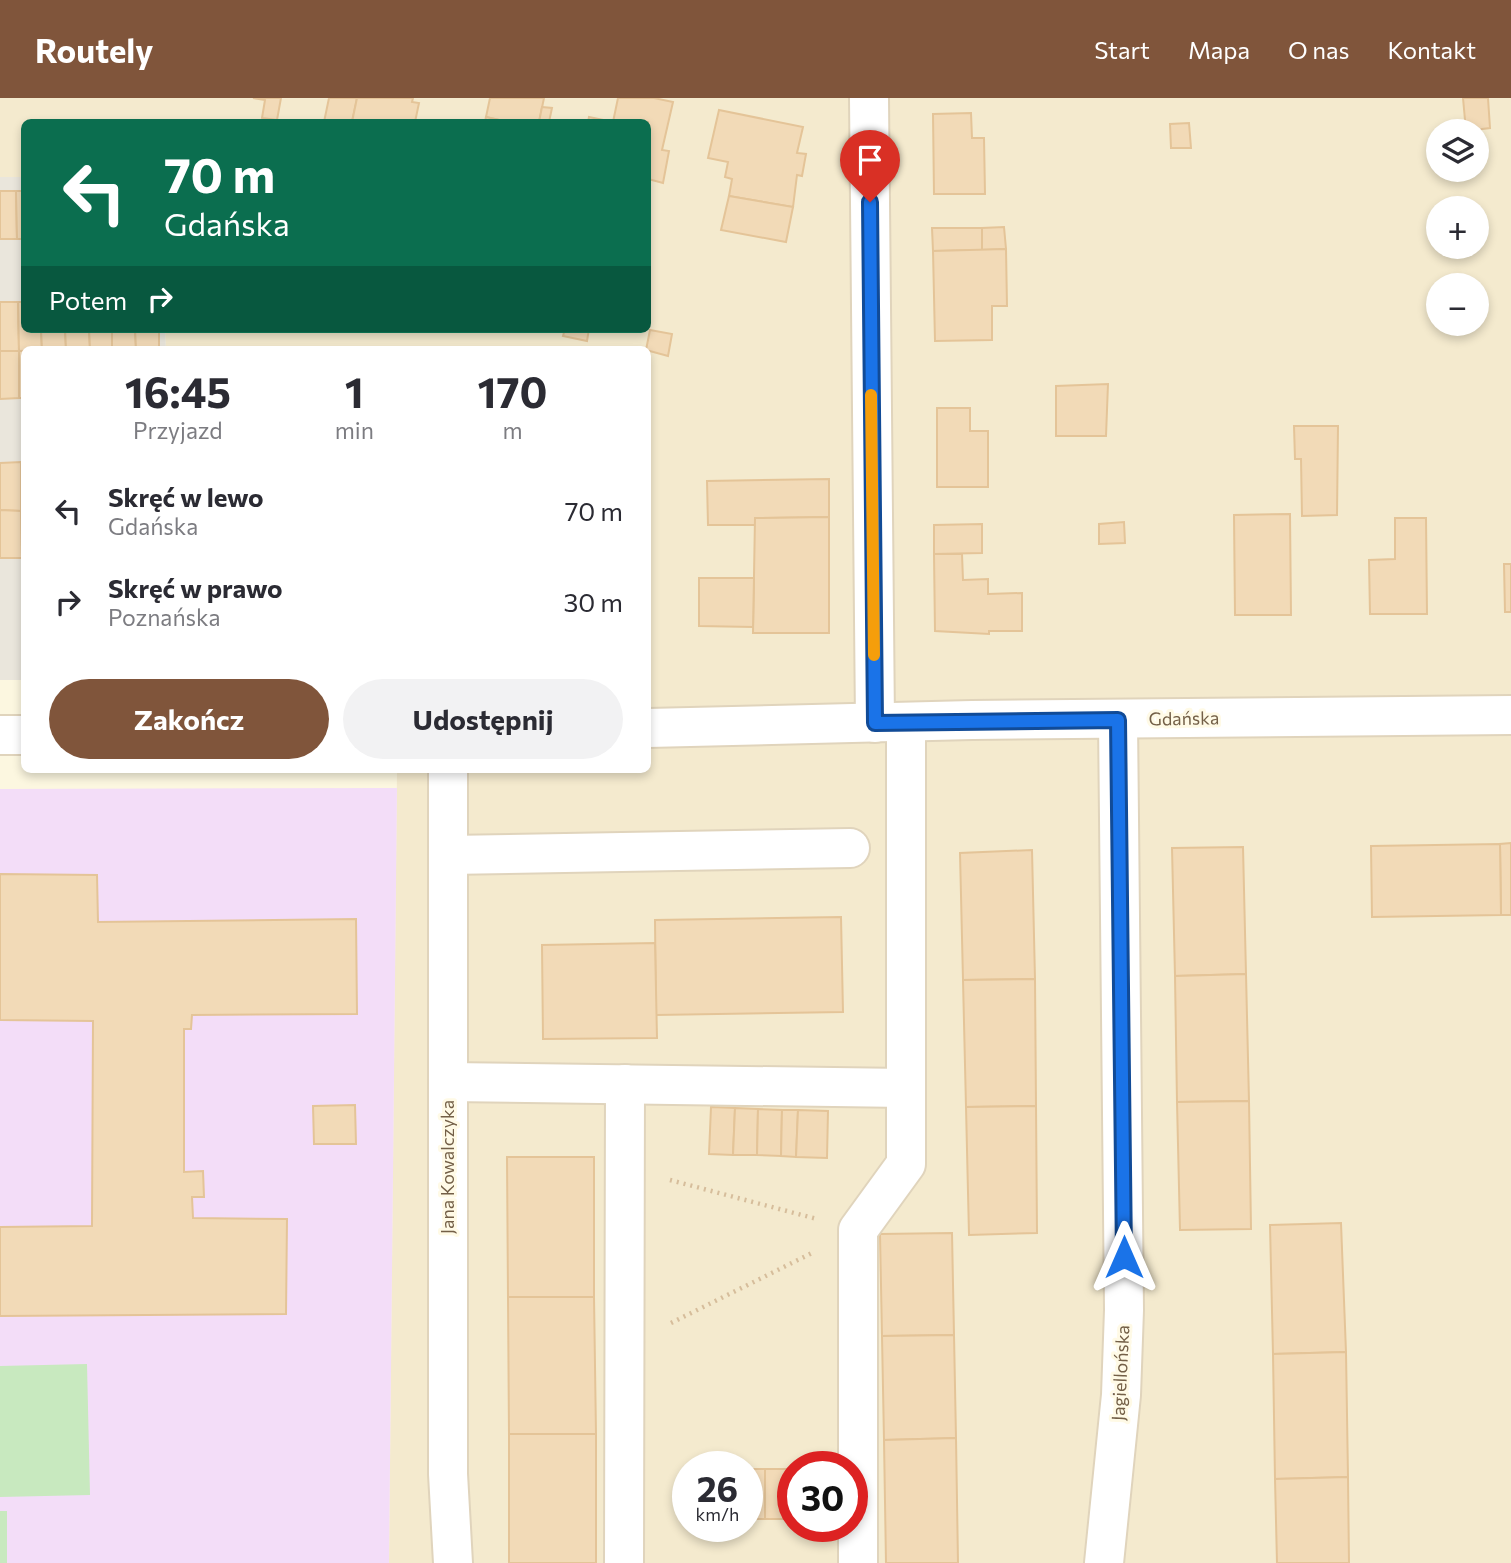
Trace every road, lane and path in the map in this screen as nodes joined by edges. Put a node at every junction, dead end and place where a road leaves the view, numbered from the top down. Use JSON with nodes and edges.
{"nodes":[{"id":1,"x":869,"y":98,"type":"edge"},
{"id":2,"x":1511,"y":715,"type":"edge"},
{"id":3,"x":1118,"y":720,"type":"junction"},
{"id":4,"x":890,"y":723,"type":"junction"},
{"id":5,"x":651,"y":728,"type":"edge"},
{"id":6,"x":21,"y":734,"type":"edge"},
{"id":7,"x":0,"y":735,"type":"edge"},
{"id":8,"x":448,"y":773,"type":"edge"},
{"id":9,"x":850,"y":848,"type":"dead end"},
{"id":10,"x":448,"y":855,"type":"junction"},
{"id":11,"x":448,"y":1082,"type":"junction"},
{"id":12,"x":625,"y":1084,"type":"junction"},
{"id":13,"x":906,"y":1088,"type":"junction"},
{"id":14,"x":625,"y":1168,"type":"junction"},
{"id":15,"x":858,"y":1230,"type":"junction"},
{"id":16,"x":625,"y":1346,"type":"junction"},
{"id":17,"x":453,"y":1563,"type":"edge"},
{"id":18,"x":624,"y":1563,"type":"edge"},
{"id":19,"x":858,"y":1563,"type":"edge"},
{"id":20,"x":1104,"y":1563,"type":"edge"}],
"edges":[{"from":1,"to":4,"type":"street"},
{"from":2,"to":3,"type":"street","name":"Gdańska"},
{"from":3,"to":4,"type":"street","name":"Gdańska"},
{"from":3,"to":20,"type":"street","name":"Jagiellońska"},
{"from":4,"to":5,"type":"street","name":"Gdańska"},
{"from":4,"to":13,"type":"street"},
{"from":6,"to":7,"type":"street"},
{"from":8,"to":10,"type":"street","name":"Jana Kowalczyka"},
{"from":9,"to":10,"type":"street"},
{"from":10,"to":11,"type":"street","name":"Jana Kowalczyka"},
{"from":11,"to":12,"type":"street"},
{"from":11,"to":17,"type":"street","name":"Jana Kowalczyka"},
{"from":12,"to":13,"type":"street"},
{"from":12,"to":14,"type":"street"},
{"from":13,"to":15,"type":"street"},
{"from":14,"to":15,"type":"path"},
{"from":14,"to":16,"type":"street"},
{"from":15,"to":16,"type":"path"},
{"from":15,"to":19,"type":"street"},
{"from":16,"to":18,"type":"street"}]}
